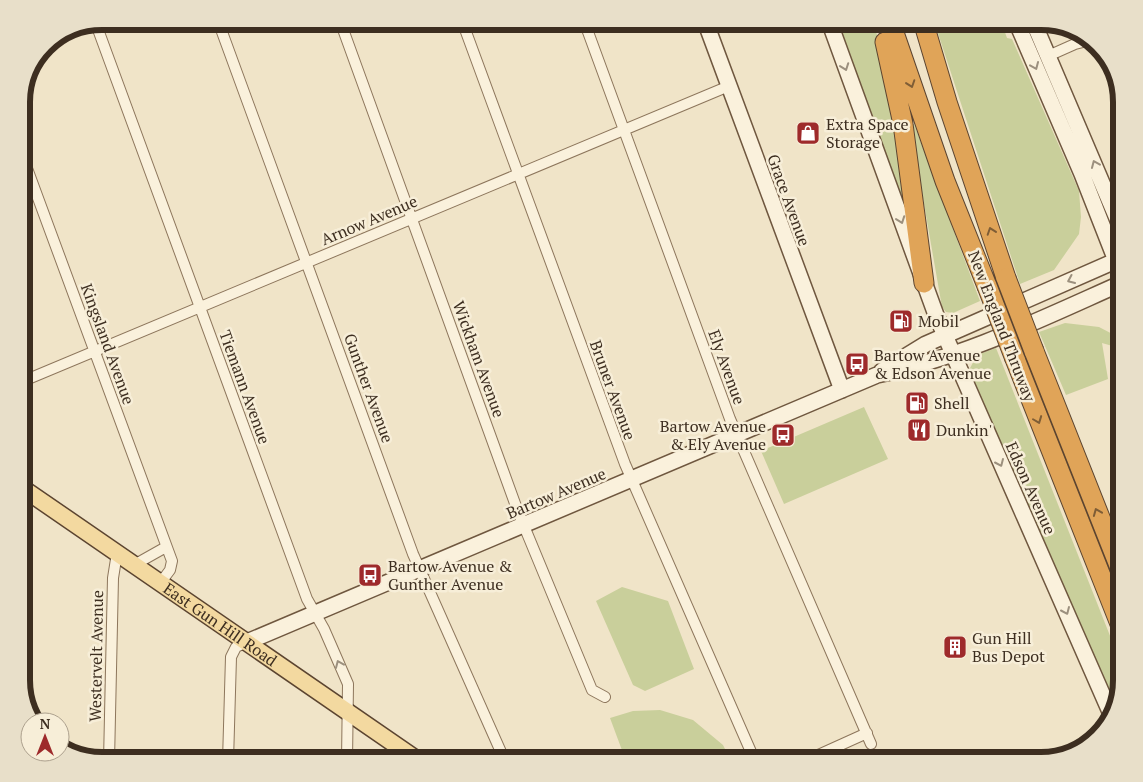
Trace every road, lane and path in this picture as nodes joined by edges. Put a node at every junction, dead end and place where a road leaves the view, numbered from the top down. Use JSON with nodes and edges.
{"nodes":[{"id":1,"x":98,"y":30,"type":"edge"},
{"id":2,"x":221,"y":30,"type":"edge"},
{"id":3,"x":343,"y":30,"type":"edge"},
{"id":4,"x":465,"y":30,"type":"edge"},
{"id":5,"x":587,"y":30,"type":"edge"},
{"id":6,"x":708,"y":30,"type":"edge"},
{"id":7,"x":831,"y":30,"type":"edge"},
{"id":8,"x":882,"y":30,"type":"edge"},
{"id":9,"x":893,"y":30,"type":"edge"},
{"id":10,"x":918,"y":30,"type":"edge"},
{"id":11,"x":926,"y":30,"type":"edge"},
{"id":12,"x":1020,"y":30,"type":"edge"},
{"id":13,"x":1037,"y":30,"type":"edge"},
{"id":14,"x":1081,"y":42,"type":"edge"},
{"id":15,"x":1048,"y":56,"type":"junction"},
{"id":16,"x":729,"y":86,"type":"junction"},
{"id":17,"x":947,"y":102,"type":"junction"},
{"id":18,"x":623,"y":128,"type":"junction"},
{"id":19,"x":517,"y":174,"type":"junction"},
{"id":20,"x":30,"y":176,"type":"edge"},
{"id":21,"x":1113,"y":209,"type":"edge"},
{"id":22,"x":412,"y":218,"type":"junction"},
{"id":23,"x":1113,"y":245,"type":"edge"},
{"id":24,"x":1113,"y":262,"type":"edge"},
{"id":25,"x":306,"y":263,"type":"junction"},
{"id":26,"x":924,"y":283,"type":"junction"},
{"id":27,"x":1113,"y":287,"type":"edge"},
{"id":28,"x":201,"y":308,"type":"junction"},
{"id":29,"x":945,"y":335,"type":"junction"},
{"id":30,"x":95,"y":351,"type":"junction"},
{"id":31,"x":953,"y":354,"type":"junction"},
{"id":32,"x":877,"y":375,"type":"junction"},
{"id":33,"x":30,"y":378,"type":"edge"},
{"id":34,"x":842,"y":390,"type":"junction"},
{"id":35,"x":737,"y":435,"type":"junction"},
{"id":36,"x":631,"y":480,"type":"junction"},
{"id":37,"x":30,"y":493,"type":"edge"},
{"id":38,"x":525,"y":525,"type":"junction"},
{"id":39,"x":166,"y":547,"type":"junction"},
{"id":40,"x":1113,"y":550,"type":"edge"},
{"id":41,"x":117,"y":553,"type":"junction"},
{"id":42,"x":134,"y":565,"type":"junction"},
{"id":43,"x":420,"y":570,"type":"junction"},
{"id":44,"x":161,"y":582,"type":"junction"},
{"id":45,"x":1113,"y":605,"type":"edge"},
{"id":46,"x":315,"y":615,"type":"junction"},
{"id":47,"x":247,"y":642,"type":"junction"},
{"id":48,"x":605,"y":697,"type":"dead end"},
{"id":49,"x":1108,"y":707,"type":"edge"},
{"id":50,"x":348,"y":711,"type":"junction"},
{"id":51,"x":866,"y":733,"type":"junction"},
{"id":52,"x":871,"y":744,"type":"dead end"},
{"id":53,"x":109,"y":752,"type":"edge"},
{"id":54,"x":228,"y":752,"type":"edge"},
{"id":55,"x":347,"y":752,"type":"edge"},
{"id":56,"x":406,"y":752,"type":"edge"},
{"id":57,"x":501,"y":752,"type":"edge"},
{"id":58,"x":751,"y":752,"type":"edge"},
{"id":59,"x":825,"y":752,"type":"edge"}],
"edges":[{"from":1,"to":28,"type":"street","name":"Tiemann Avenue"},
{"from":2,"to":25,"type":"street","name":"Gunther Avenue"},
{"from":3,"to":22,"type":"street","name":"Wickham Avenue"},
{"from":4,"to":19,"type":"street","name":"Bruner Avenue"},
{"from":5,"to":18,"type":"street","name":"Ely Avenue"},
{"from":6,"to":16,"type":"main road","name":"Grace Avenue"},
{"from":7,"to":26,"type":"main road","name":"Edson Avenue","one_way":true},
{"from":8,"to":26,"type":"highway"},
{"from":9,"to":45,"type":"highway","name":"New England Thruway","one_way":true,"bridge":true},
{"from":10,"to":17,"type":"highway"},
{"from":11,"to":17,"type":"highway","name":"New England Thruway"},
{"from":12,"to":23,"type":"main road","one_way":true},
{"from":13,"to":15,"type":"main road"},
{"from":14,"to":15,"type":"street"},
{"from":21,"to":15,"type":"main road","one_way":true},
{"from":16,"to":18,"type":"street","name":"Arnow Avenue"},
{"from":16,"to":34,"type":"main road","name":"Grace Avenue"},
{"from":40,"to":17,"type":"highway","name":"New England Thruway","one_way":true,"bridge":true},
{"from":18,"to":19,"type":"street","name":"Arnow Avenue"},
{"from":18,"to":35,"type":"street","name":"Ely Avenue"},
{"from":19,"to":22,"type":"street","name":"Arnow Avenue"},
{"from":19,"to":36,"type":"street","name":"Bruner Avenue"},
{"from":20,"to":30,"type":"street","name":"Kingsland Avenue"},
{"from":22,"to":25,"type":"street","name":"Arnow Avenue"},
{"from":22,"to":38,"type":"street","name":"Wickham Avenue"},
{"from":24,"to":29,"type":"main road","name":"Bartow Avenue","one_way":true},
{"from":25,"to":28,"type":"street","name":"Arnow Avenue"},
{"from":25,"to":43,"type":"street","name":"Gunther Avenue"},
{"from":26,"to":29,"type":"main road","name":"Edson Avenue"},
{"from":27,"to":31,"type":"main road","name":"Bartow Avenue"},
{"from":28,"to":30,"type":"street","name":"Arnow Avenue"},
{"from":28,"to":46,"type":"street","name":"Tiemann Avenue"},
{"from":29,"to":31,"type":"main road","name":"Edson Avenue"},
{"from":29,"to":32,"type":"main road","name":"Bartow Avenue"},
{"from":30,"to":33,"type":"street","name":"Arnow Avenue"},
{"from":30,"to":39,"type":"street","name":"Kingsland Avenue"},
{"from":31,"to":32,"type":"main road","name":"Bartow Avenue"},
{"from":31,"to":49,"type":"main road","name":"Edson Avenue","one_way":true},
{"from":32,"to":34,"type":"main road","name":"Bartow Avenue"},
{"from":34,"to":35,"type":"main road","name":"Bartow Avenue"},
{"from":35,"to":36,"type":"main road","name":"Bartow Avenue"},
{"from":35,"to":51,"type":"street","name":"Ely Avenue"},
{"from":36,"to":38,"type":"main road","name":"Bartow Avenue"},
{"from":36,"to":58,"type":"street","name":"Bruner Avenue"},
{"from":37,"to":41,"type":"main road","name":"East Gun Hill Road"},
{"from":38,"to":43,"type":"main road","name":"Bartow Avenue"},
{"from":38,"to":48,"type":"street","name":"Wickham Avenue"},
{"from":39,"to":42,"type":"street"},
{"from":39,"to":44,"type":"street","name":"Kingsland Avenue"},
{"from":41,"to":42,"type":"main road","name":"East Gun Hill Road"},
{"from":41,"to":53,"type":"street","name":"Westervelt Avenue"},
{"from":42,"to":44,"type":"main road","name":"East Gun Hill Road"},
{"from":43,"to":46,"type":"main road","name":"Bartow Avenue"},
{"from":43,"to":57,"type":"street","name":"Gunther Avenue"},
{"from":44,"to":47,"type":"main road","name":"East Gun Hill Road"},
{"from":46,"to":47,"type":"main road","name":"Bartow Avenue"},
{"from":50,"to":46,"type":"street","name":"Tiemann Avenue","one_way":true},
{"from":47,"to":50,"type":"main road","name":"East Gun Hill Road"},
{"from":47,"to":54,"type":"street"},
{"from":50,"to":55,"type":"street","name":"Tiemann Avenue"},
{"from":50,"to":56,"type":"main road","name":"East Gun Hill Road"},
{"from":51,"to":52,"type":"street","name":"Ely Avenue"},
{"from":51,"to":59,"type":"street"}]}
